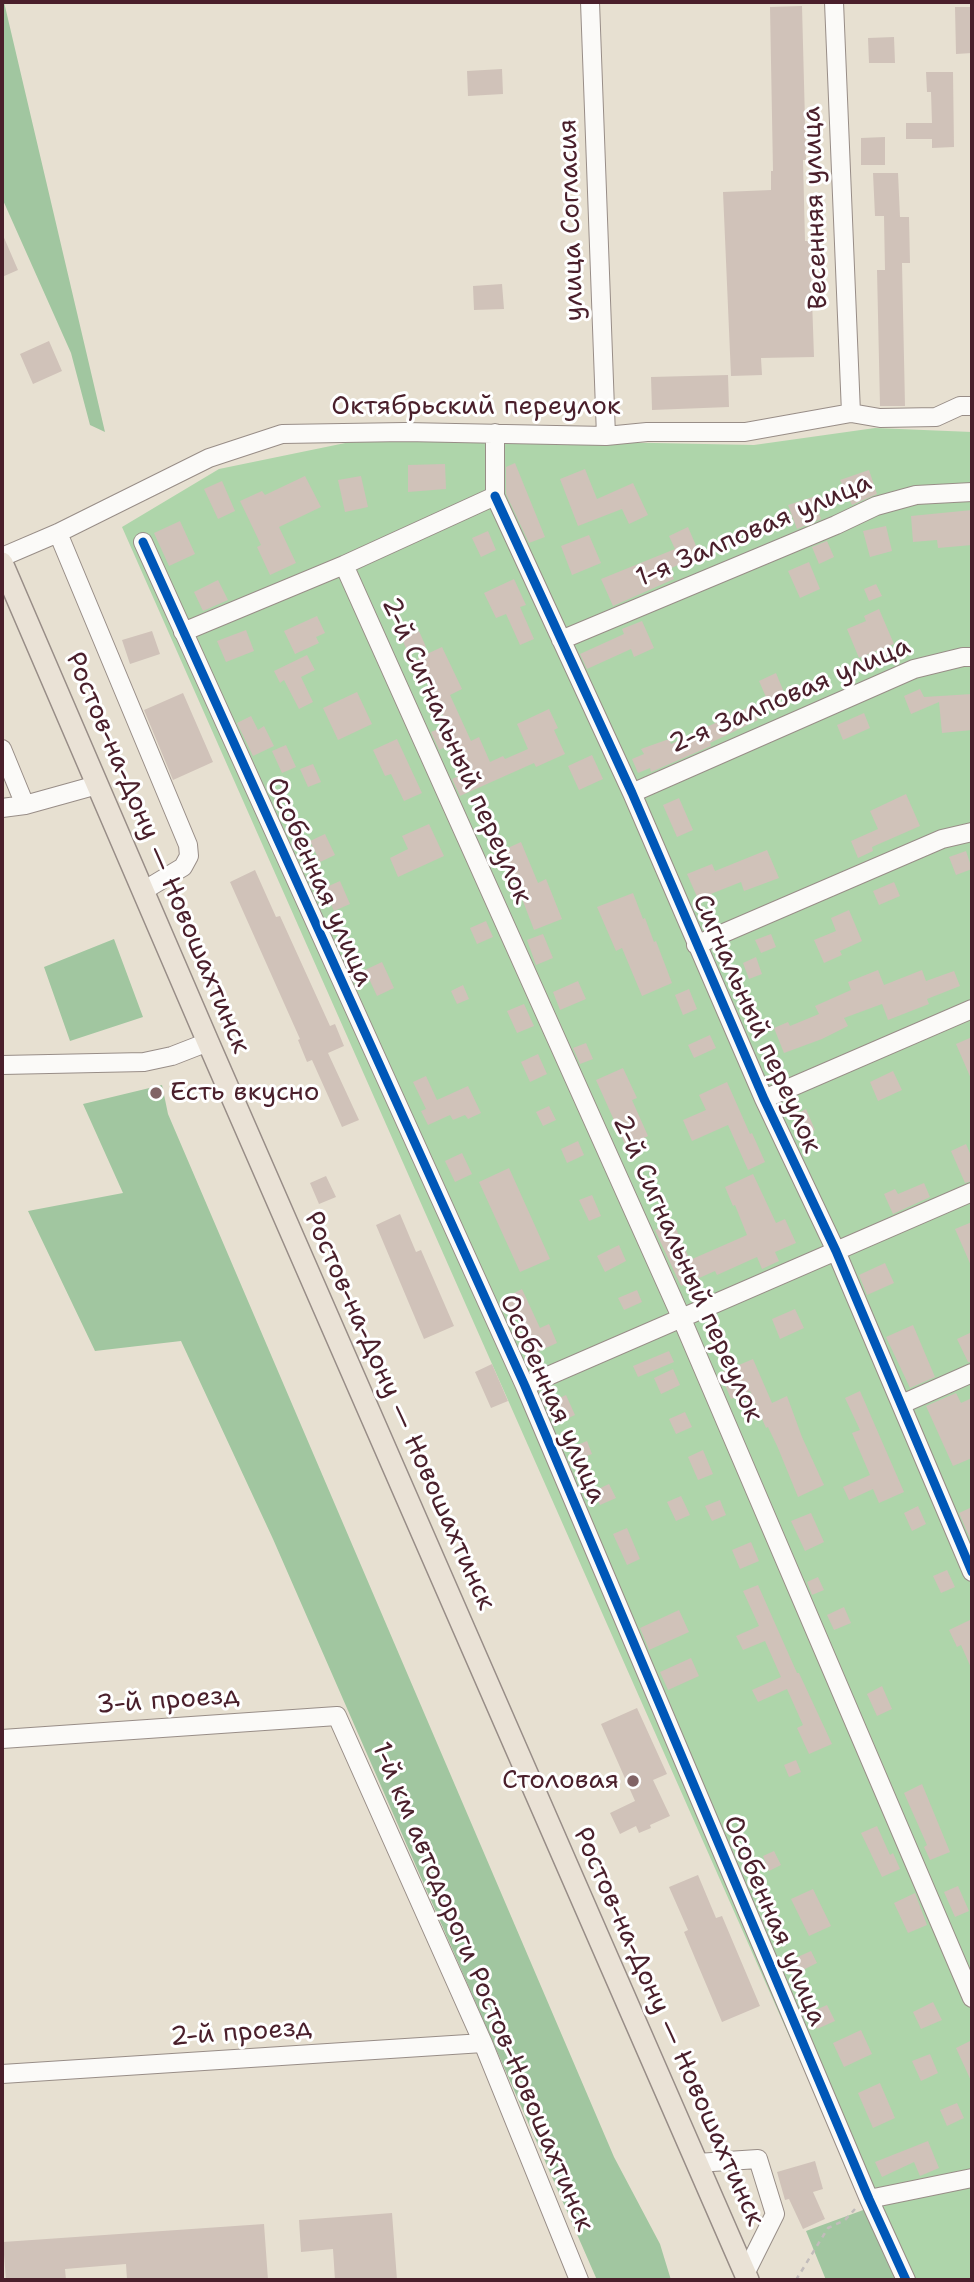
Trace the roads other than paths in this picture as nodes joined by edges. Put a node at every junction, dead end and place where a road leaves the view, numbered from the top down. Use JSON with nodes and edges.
{"nodes":[{"id":1,"x":590,"y":2,"type":"edge"},
{"id":2,"x":834,"y":2,"type":"edge"},
{"id":3,"x":972,"y":406,"type":"edge"},
{"id":4,"x":851,"y":413,"type":"junction"},
{"id":5,"x":495,"y":433,"type":"junction"},
{"id":6,"x":606,"y":436,"type":"junction"},
{"id":7,"x":972,"y":492,"type":"edge"},
{"id":8,"x":495,"y":496,"type":"junction"},
{"id":9,"x":58,"y":533,"type":"junction"},
{"id":10,"x":143,"y":542,"type":"dead end"},
{"id":11,"x":2,"y":557,"type":"edge"},
{"id":12,"x":2,"y":563,"type":"edge"},
{"id":13,"x":344,"y":565,"type":"junction"},
{"id":14,"x":183,"y":632,"type":"junction"},
{"id":15,"x":561,"y":640,"type":"junction"},
{"id":16,"x":972,"y":657,"type":"edge"},
{"id":17,"x":2,"y":749,"type":"edge"},
{"id":18,"x":97,"y":785,"type":"junction"},
{"id":19,"x":632,"y":793,"type":"junction"},
{"id":20,"x":25,"y":805,"type":"junction"},
{"id":21,"x":2,"y":808,"type":"edge"},
{"id":22,"x":972,"y":832,"type":"edge"},
{"id":23,"x":143,"y":891,"type":"junction"},
{"id":24,"x":696,"y":944,"type":"junction"},
{"id":25,"x":972,"y":1009,"type":"edge"},
{"id":26,"x":208,"y":1042,"type":"junction"},
{"id":27,"x":2,"y":1065,"type":"edge"},
{"id":28,"x":764,"y":1099,"type":"junction"},
{"id":29,"x":972,"y":1192,"type":"edge"},
{"id":30,"x":836,"y":1251,"type":"junction"},
{"id":31,"x":681,"y":1317,"type":"junction"},
{"id":32,"x":972,"y":1373,"type":"edge"},
{"id":33,"x":525,"y":1386,"type":"junction"},
{"id":34,"x":902,"y":1404,"type":"junction"},
{"id":35,"x":970,"y":1562,"type":"edge"},
{"id":36,"x":337,"y":1716,"type":"joint"},
{"id":37,"x":2,"y":1739,"type":"edge"},
{"id":38,"x":972,"y":1998,"type":"edge"},
{"id":39,"x":483,"y":2043,"type":"junction"},
{"id":40,"x":2,"y":2074,"type":"edge"},
{"id":41,"x":697,"y":2163,"type":"junction"},
{"id":42,"x":972,"y":2178,"type":"edge"},
{"id":43,"x":869,"y":2199,"type":"junction"},
{"id":44,"x":746,"y":2277,"type":"edge"},
{"id":45,"x":579,"y":2280,"type":"edge"},
{"id":46,"x":906,"y":2280,"type":"edge"}],
"edges":[{"from":1,"to":6,"type":"street","name":"улица Согласия"},
{"from":2,"to":4,"type":"street","name":"Весенняя улица"},
{"from":3,"to":4,"type":"street","name":"Октябрьский переулок"},
{"from":4,"to":6,"type":"street","name":"Октябрьский переулок"},
{"from":5,"to":6,"type":"street","name":"Октябрьский переулок"},
{"from":5,"to":8,"type":"street"},
{"from":5,"to":9,"type":"street","name":"Октябрьский переулок"},
{"from":7,"to":15,"type":"street","name":"1-я Залповая улица"},
{"from":8,"to":13,"type":"street"},
{"from":8,"to":15,"type":"street","name":"Сигнальный переулок"},
{"from":9,"to":11,"type":"street","name":"Октябрьский переулок"},
{"from":9,"to":23,"type":"street"},
{"from":10,"to":14,"type":"street","name":"Особенная улица"},
{"from":12,"to":18,"type":"main road","name":"Ростов-на-Дону — Новошахтинск"},
{"from":13,"to":14,"type":"street"},
{"from":13,"to":31,"type":"street","name":"2-й Сигнальный переулок"},
{"from":14,"to":33,"type":"street","name":"Особенная улица"},
{"from":15,"to":19,"type":"street","name":"Сигнальный переулок"},
{"from":16,"to":19,"type":"street","name":"2-я Залповая улица"},
{"from":17,"to":20,"type":"street"},
{"from":18,"to":20,"type":"street"},
{"from":18,"to":23,"type":"main road","name":"Ростов-на-Дону — Новошахтинск"},
{"from":19,"to":24,"type":"street","name":"Сигнальный переулок"},
{"from":20,"to":21,"type":"street"},
{"from":22,"to":24,"type":"street"},
{"from":23,"to":26,"type":"main road","name":"Ростов-на-Дону — Новошахтинск"},
{"from":24,"to":28,"type":"street","name":"Сигнальный переулок"},
{"from":25,"to":28,"type":"street"},
{"from":26,"to":27,"type":"street"},
{"from":26,"to":41,"type":"main road","name":"Ростов-на-Дону — Новошахтинск"},
{"from":28,"to":30,"type":"street","name":"Сигнальный переулок"},
{"from":29,"to":30,"type":"street"},
{"from":30,"to":31,"type":"street"},
{"from":30,"to":34,"type":"street","name":"Сигнальный переулок"},
{"from":31,"to":33,"type":"street"},
{"from":31,"to":38,"type":"street","name":"2-й Сигнальный переулок"},
{"from":32,"to":34,"type":"street"},
{"from":33,"to":43,"type":"street","name":"Особенная улица"},
{"from":34,"to":35,"type":"street","name":"Сигнальный переулок"},
{"from":36,"to":37,"type":"street","name":"3-й проезд"},
{"from":36,"to":39,"type":"street","name":"1-й км автодороги Ростов-Новошахтинск"},
{"from":39,"to":40,"type":"street","name":"2-й проезд"},
{"from":39,"to":45,"type":"street","name":"1-й км автодороги Ростов-Новошахтинск"},
{"from":41,"to":44,"type":"main road","name":"Ростов-на-Дону — Новошахтинск"},
{"from":41,"to":44,"type":"street"},
{"from":42,"to":43,"type":"street"},
{"from":43,"to":46,"type":"street","name":"Особенная улица"}]}
